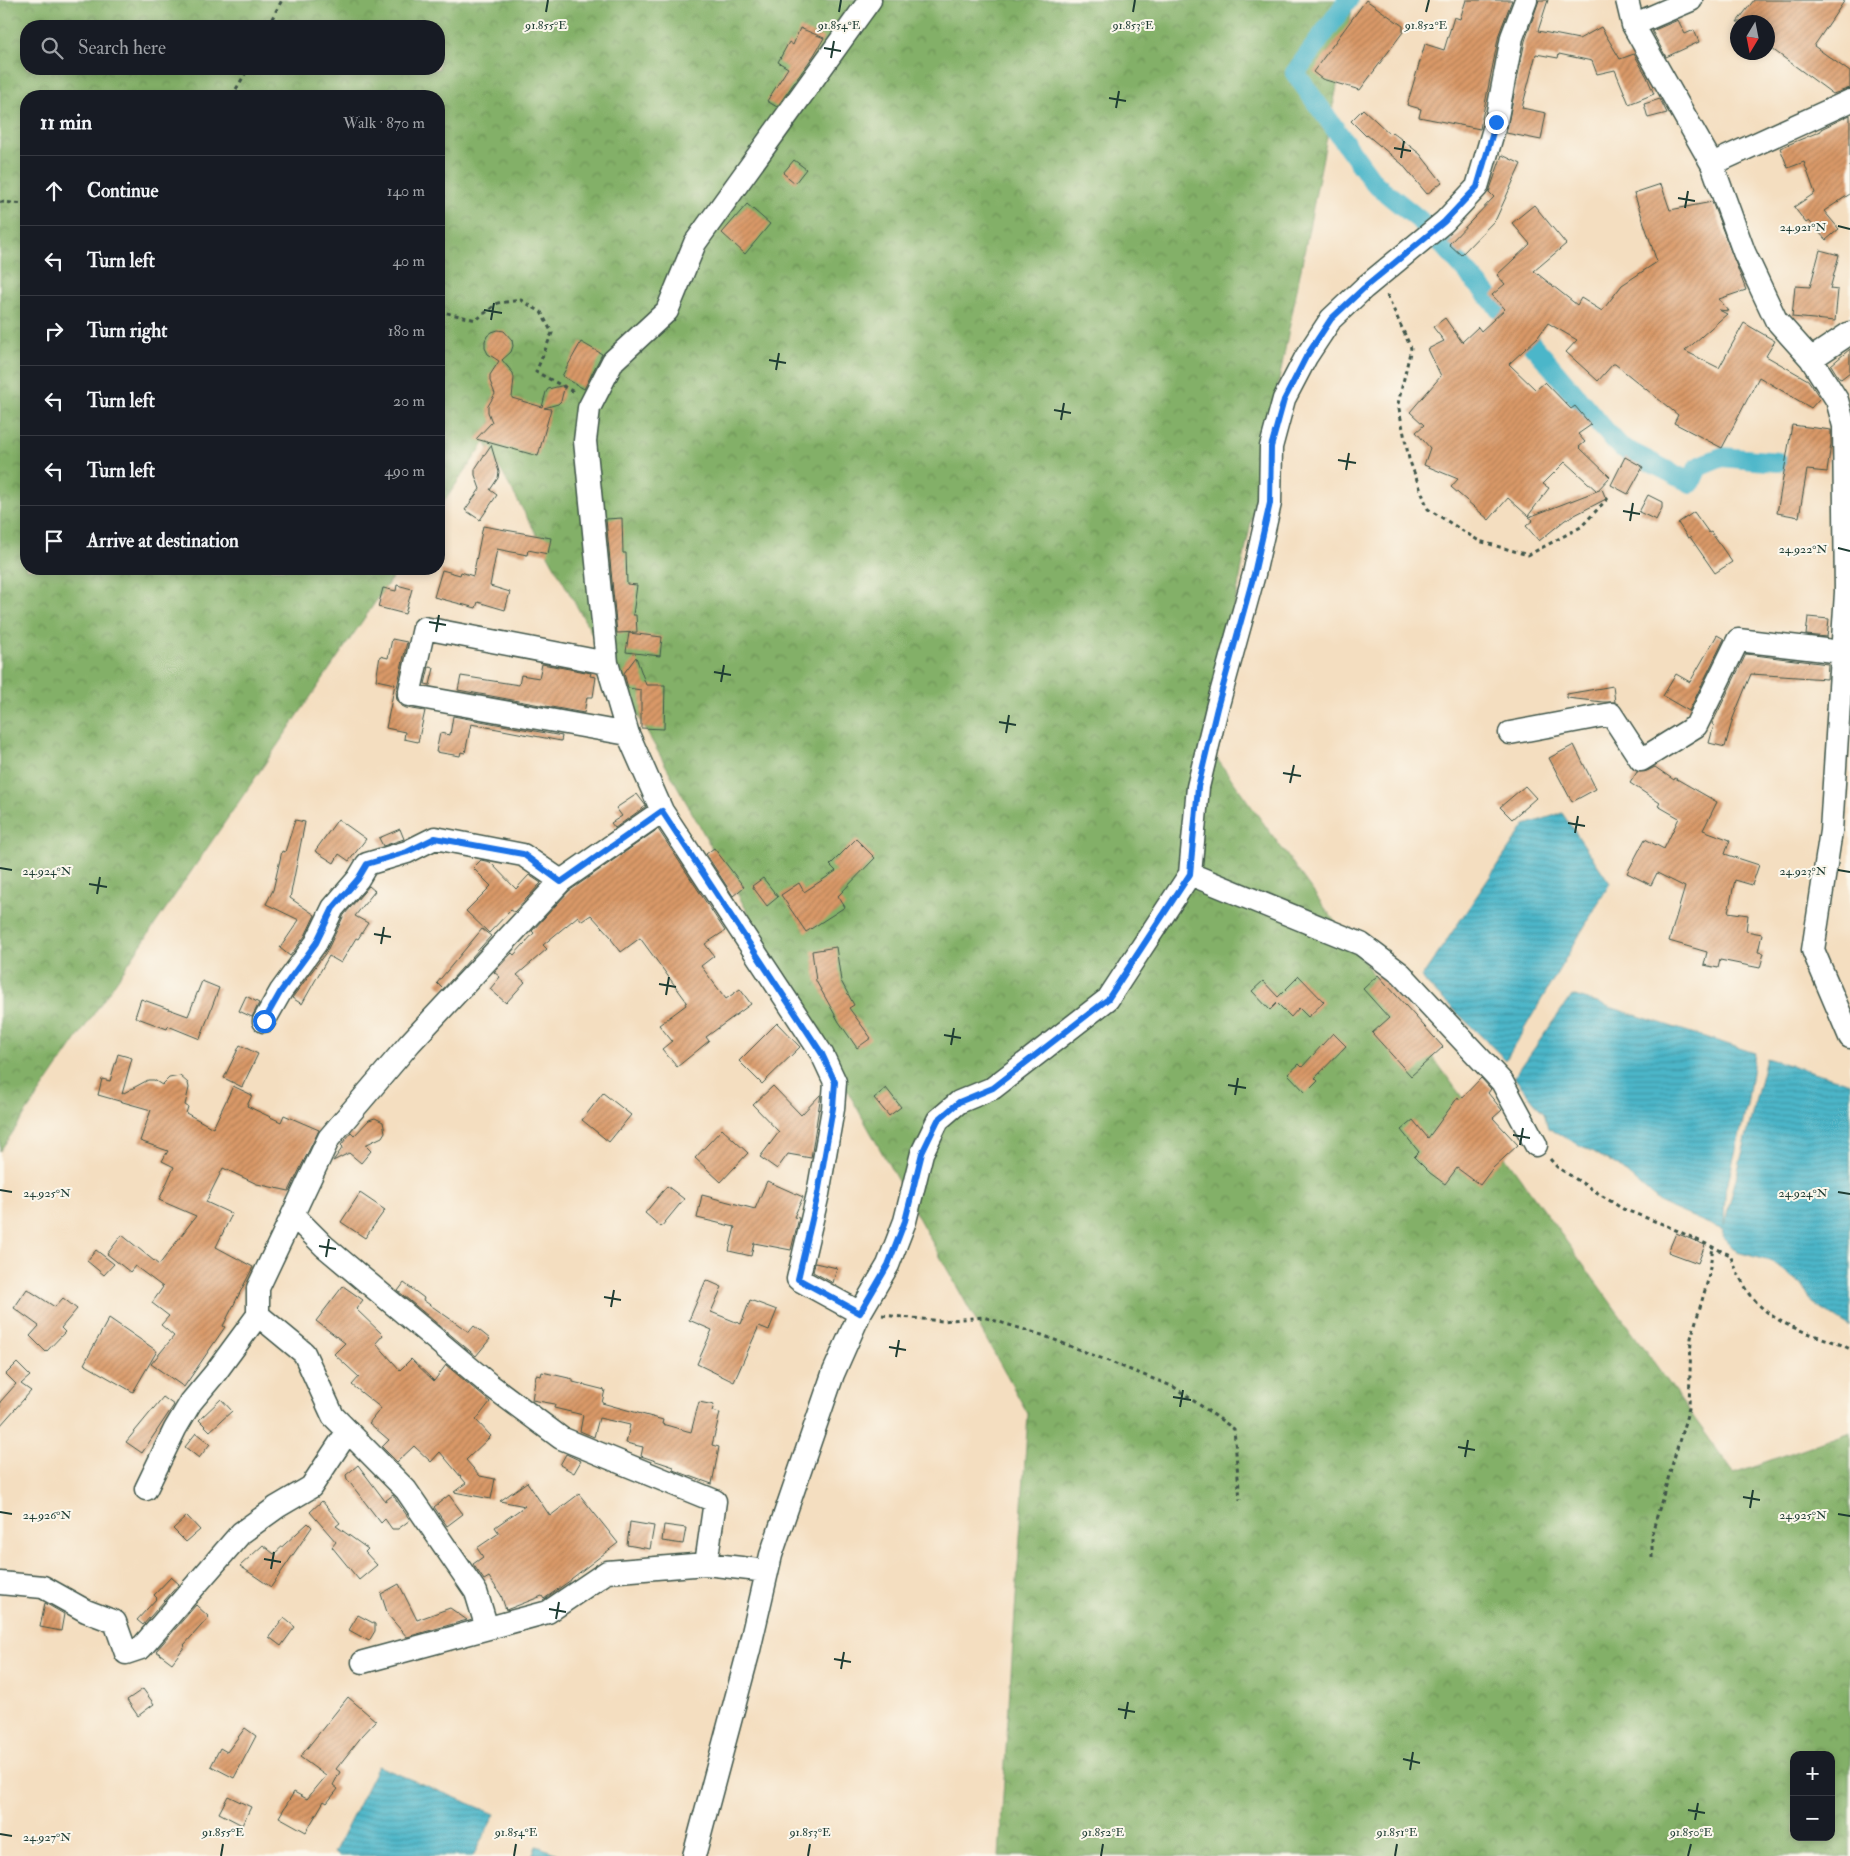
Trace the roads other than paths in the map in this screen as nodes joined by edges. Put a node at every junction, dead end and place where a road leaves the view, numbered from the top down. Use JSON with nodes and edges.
{"nodes":[{"id":1,"x":870,"y":0,"type":"edge"},
{"id":2,"x":1526,"y":0,"type":"edge"},
{"id":3,"x":1627,"y":0,"type":"edge"},
{"id":4,"x":1691,"y":0,"type":"edge"},
{"id":5,"x":1634,"y":25,"type":"junction"},
{"id":6,"x":1850,"y":101,"type":"edge"},
{"id":7,"x":1712,"y":164,"type":"junction"},
{"id":8,"x":1850,"y":332,"type":"edge"},
{"id":9,"x":1812,"y":359,"type":"junction"},
{"id":10,"x":1847,"y":442,"type":"edge"},
{"id":11,"x":1848,"y":537,"type":"edge"},
{"id":12,"x":1842,"y":652,"type":"junction"},
{"id":13,"x":606,"y":663,"type":"junction"},
{"id":14,"x":1510,"y":733,"type":"dead end"},
{"id":15,"x":628,"y":734,"type":"junction"},
{"id":16,"x":662,"y":811,"type":"junction"},
{"id":17,"x":1190,"y":874,"type":"junction"},
{"id":18,"x":561,"y":882,"type":"junction"},
{"id":19,"x":264,"y":1021,"type":"dead end"},
{"id":20,"x":1850,"y":1037,"type":"edge"},
{"id":21,"x":1536,"y":1144,"type":"road end"},
{"id":22,"x":293,"y":1215,"type":"junction"},
{"id":23,"x":860,"y":1313,"type":"junction"},
{"id":24,"x":258,"y":1315,"type":"junction"},
{"id":25,"x":348,"y":1430,"type":"junction"},
{"id":26,"x":146,"y":1489,"type":"dead end"},
{"id":27,"x":706,"y":1564,"type":"junction"},
{"id":28,"x":767,"y":1571,"type":"junction"},
{"id":29,"x":0,"y":1582,"type":"edge"},
{"id":30,"x":487,"y":1628,"type":"junction"},
{"id":31,"x":363,"y":1662,"type":"dead end"},
{"id":32,"x":694,"y":1856,"type":"edge"}],
"edges":[{"from":1,"to":13,"type":"street"},
{"from":2,"to":17,"type":"street"},
{"from":3,"to":5,"type":"street"},
{"from":4,"to":5,"type":"street"},
{"from":5,"to":7,"type":"street"},
{"from":6,"to":7,"type":"street"},
{"from":7,"to":9,"type":"street"},
{"from":8,"to":9,"type":"street"},
{"from":9,"to":10,"type":"street"},
{"from":10,"to":11,"type":"street"},
{"from":11,"to":12,"type":"street"},
{"from":12,"to":14,"type":"street"},
{"from":12,"to":20,"type":"street"},
{"from":13,"to":15,"type":"street"},
{"from":13,"to":15,"type":"street"},
{"from":15,"to":16,"type":"street"},
{"from":16,"to":18,"type":"street"},
{"from":16,"to":23,"type":"street"},
{"from":17,"to":21,"type":"street"},
{"from":17,"to":23,"type":"street"},
{"from":18,"to":19,"type":"street"},
{"from":18,"to":22,"type":"street"},
{"from":22,"to":24,"type":"street"},
{"from":22,"to":27,"type":"street"},
{"from":23,"to":28,"type":"street"},
{"from":24,"to":25,"type":"street"},
{"from":24,"to":26,"type":"street"},
{"from":25,"to":29,"type":"street"},
{"from":25,"to":30,"type":"street"},
{"from":27,"to":28,"type":"street"},
{"from":27,"to":30,"type":"street"},
{"from":28,"to":32,"type":"street"},
{"from":30,"to":31,"type":"street"}]}
